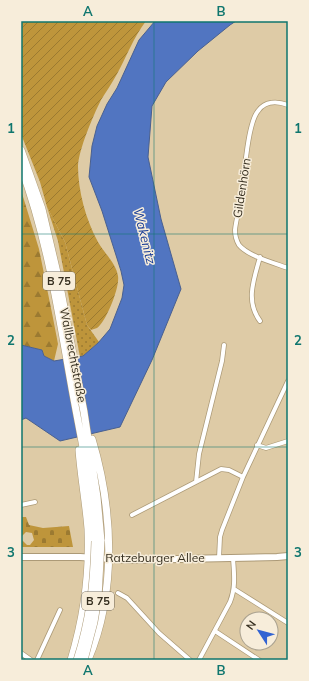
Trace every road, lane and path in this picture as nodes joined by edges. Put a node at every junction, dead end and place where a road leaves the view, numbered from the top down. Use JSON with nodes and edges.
{"nodes":[{"id":1,"x":288,"y":105,"type":"edge"},
{"id":2,"x":21,"y":150,"type":"edge"},
{"id":3,"x":21,"y":167,"type":"edge"},
{"id":4,"x":260,"y":257,"type":"junction"},
{"id":5,"x":288,"y":268,"type":"edge"},
{"id":6,"x":62,"y":316,"type":"junction"},
{"id":7,"x":260,"y":321,"type":"dead end"},
{"id":8,"x":224,"y":345,"type":"dead end"},
{"id":9,"x":288,"y":381,"type":"edge"},
{"id":10,"x":80,"y":413,"type":"junction"},
{"id":11,"x":288,"y":440,"type":"edge"},
{"id":12,"x":257,"y":445,"type":"junction"},
{"id":13,"x":243,"y":477,"type":"junction"},
{"id":14,"x":196,"y":482,"type":"junction"},
{"id":15,"x":35,"y":502,"type":"dead end"},
{"id":16,"x":21,"y":505,"type":"edge"},
{"id":17,"x":132,"y":514,"type":"dead end"},
{"id":18,"x":95,"y":542,"type":"junction"},
{"id":19,"x":288,"y":556,"type":"edge"},
{"id":20,"x":21,"y":557,"type":"edge"},
{"id":21,"x":88,"y":557,"type":"junction"},
{"id":22,"x":108,"y":558,"type":"junction"},
{"id":23,"x":219,"y":558,"type":"junction"},
{"id":24,"x":233,"y":558,"type":"junction"},
{"id":25,"x":234,"y":589,"type":"junction"},
{"id":26,"x":118,"y":593,"type":"dead end"},
{"id":27,"x":60,"y":610,"type":"dead end"},
{"id":28,"x":288,"y":623,"type":"edge"},
{"id":29,"x":215,"y":631,"type":"junction"},
{"id":30,"x":21,"y":653,"type":"edge"},
{"id":31,"x":31,"y":660,"type":"edge"},
{"id":32,"x":37,"y":660,"type":"edge"},
{"id":33,"x":71,"y":660,"type":"edge"},
{"id":34,"x":77,"y":660,"type":"edge"},
{"id":35,"x":84,"y":660,"type":"edge"},
{"id":36,"x":88,"y":660,"type":"edge"},
{"id":37,"x":190,"y":660,"type":"edge"},
{"id":38,"x":198,"y":660,"type":"edge"},
{"id":39,"x":259,"y":660,"type":"edge"}],
"edges":[{"from":1,"to":4,"type":"street","name":"Gildenhörn"},
{"from":2,"to":6,"type":"main road","name":"Wallbrechtstraße","number":"B 75"},
{"from":3,"to":6,"type":"main road","name":"Wallbrechtstraße","number":"B 75"},
{"from":4,"to":5,"type":"street","name":"Gildenhörn"},
{"from":4,"to":7,"type":"street"},
{"from":6,"to":10,"type":"main road","name":"Wallbrechtstraße","number":"B 75"},
{"from":8,"to":14,"type":"street"},
{"from":9,"to":12,"type":"street"},
{"from":10,"to":18,"type":"main road","name":"Wallbrechtstraße","number":"B 75"},
{"from":10,"to":22,"type":"main road"},
{"from":11,"to":12,"type":"street"},
{"from":12,"to":13,"type":"street"},
{"from":13,"to":14,"type":"street"},
{"from":13,"to":23,"type":"street"},
{"from":14,"to":17,"type":"street"},
{"from":15,"to":16,"type":"street"},
{"from":18,"to":21,"type":"main road"},
{"from":18,"to":34,"type":"main road","number":"B 75","bridge":true},
{"from":18,"to":35,"type":"main road","number":"B 75","bridge":true},
{"from":19,"to":24,"type":"main road","name":"Ratzeburger Allee"},
{"from":20,"to":21,"type":"main road","name":"Ratzeburger Allee"},
{"from":21,"to":22,"type":"main road","name":"Ratzeburger Allee"},
{"from":21,"to":33,"type":"main road"},
{"from":22,"to":23,"type":"main road","name":"Ratzeburger Allee"},
{"from":22,"to":36,"type":"main road"},
{"from":23,"to":24,"type":"main road","name":"Ratzeburger Allee"},
{"from":24,"to":25,"type":"street"},
{"from":25,"to":28,"type":"street"},
{"from":25,"to":29,"type":"street"},
{"from":26,"to":37,"type":"street"},
{"from":27,"to":32,"type":"street"},
{"from":29,"to":38,"type":"street"},
{"from":29,"to":39,"type":"street"},
{"from":30,"to":31,"type":"street"}]}
